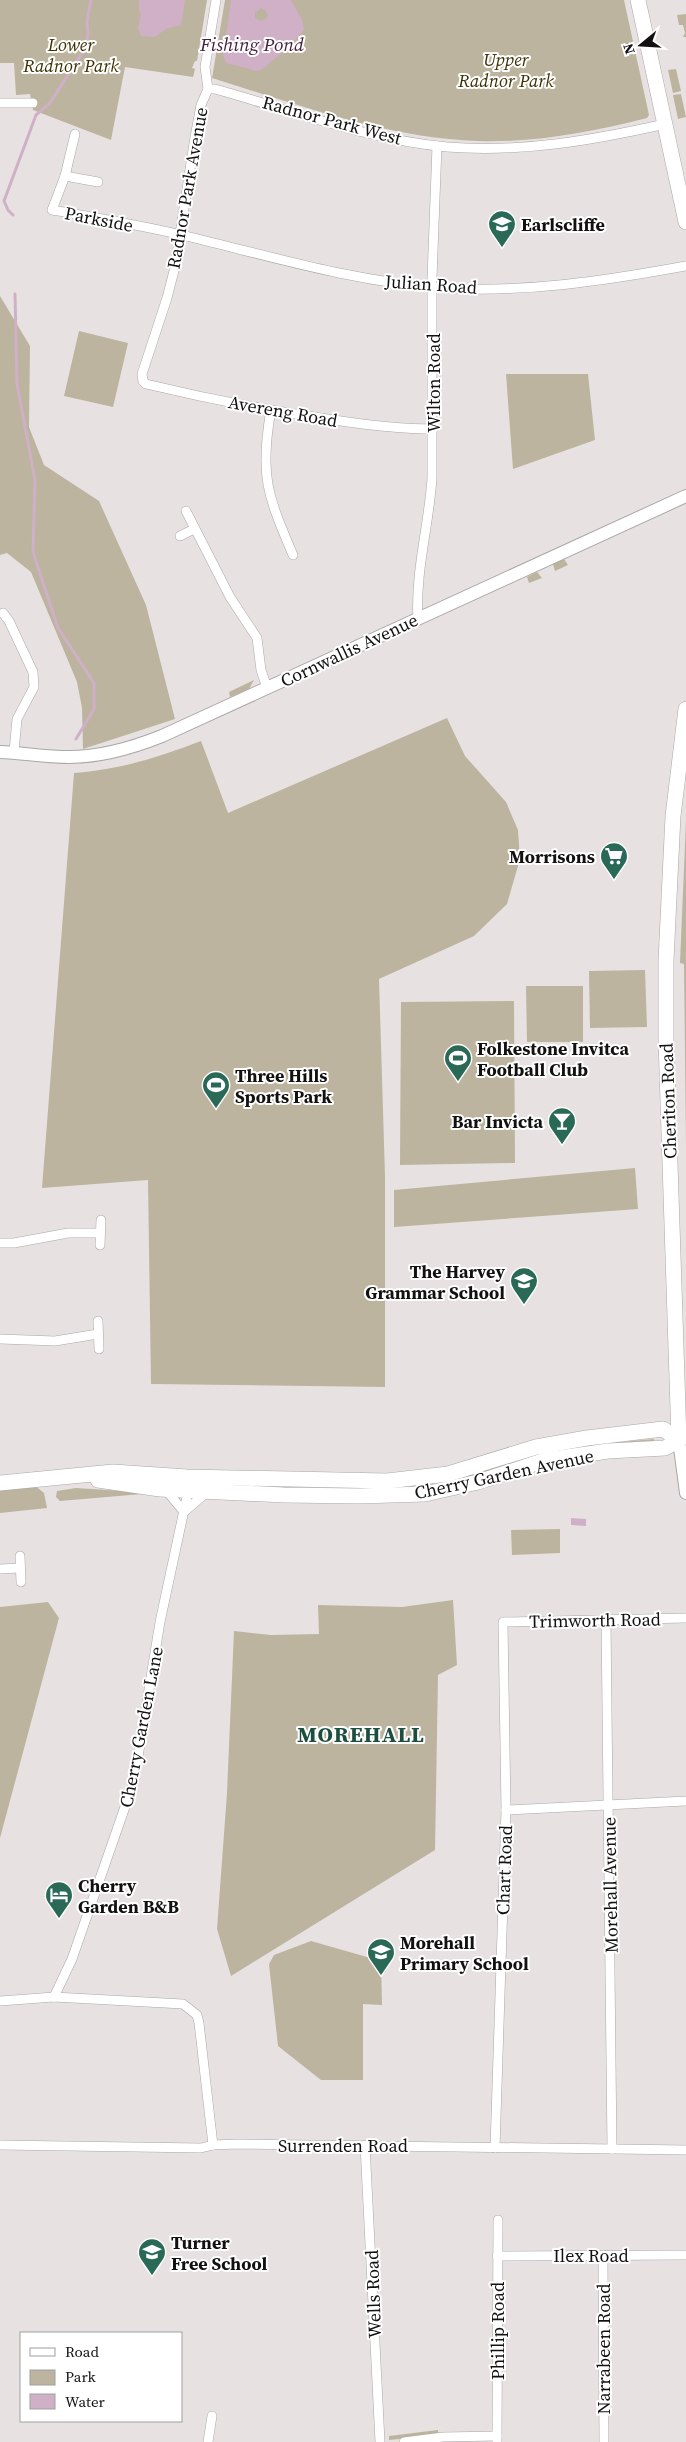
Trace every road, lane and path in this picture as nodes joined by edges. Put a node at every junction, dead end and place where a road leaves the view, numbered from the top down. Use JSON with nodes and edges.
{"nodes":[{"id":1,"x":216,"y":0,"type":"edge"},
{"id":2,"x":638,"y":0,"type":"edge"},
{"id":3,"x":208,"y":89,"type":"junction"},
{"id":4,"x":0,"y":103,"type":"edge"},
{"id":5,"x":32,"y":103,"type":"dead end"},
{"id":6,"x":665,"y":124,"type":"junction"},
{"id":7,"x":75,"y":134,"type":"dead end"},
{"id":8,"x":437,"y":146,"type":"junction"},
{"id":9,"x":65,"y":176,"type":"junction"},
{"id":10,"x":98,"y":182,"type":"dead end"},
{"id":11,"x":686,"y":222,"type":"edge"},
{"id":12,"x":180,"y":235,"type":"junction"},
{"id":13,"x":686,"y":266,"type":"edge"},
{"id":14,"x":432,"y":287,"type":"junction"},
{"id":15,"x":142,"y":374,"type":"joint"},
{"id":16,"x":271,"y":410,"type":"junction"},
{"id":17,"x":433,"y":429,"type":"junction"},
{"id":18,"x":686,"y":496,"type":"edge"},
{"id":19,"x":186,"y":511,"type":"dead end"},
{"id":20,"x":194,"y":529,"type":"junction"},
{"id":21,"x":180,"y":536,"type":"dead end"},
{"id":22,"x":293,"y":555,"type":"dead end"},
{"id":23,"x":3,"y":613,"type":"dead end"},
{"id":24,"x":418,"y":619,"type":"junction"},
{"id":25,"x":266,"y":688,"type":"junction"},
{"id":26,"x":686,"y":709,"type":"edge"},
{"id":27,"x":0,"y":752,"type":"edge"},
{"id":28,"x":14,"y":752,"type":"junction"},
{"id":29,"x":101,"y":1220,"type":"dead end"},
{"id":30,"x":100,"y":1233,"type":"junction"},
{"id":31,"x":0,"y":1243,"type":"edge"},
{"id":32,"x":100,"y":1245,"type":"dead end"},
{"id":33,"x":98,"y":1321,"type":"dead end"},
{"id":34,"x":98,"y":1334,"type":"junction"},
{"id":35,"x":0,"y":1339,"type":"edge"},
{"id":36,"x":99,"y":1349,"type":"dead end"},
{"id":37,"x":682,"y":1439,"type":"edge"},
{"id":38,"x":76,"y":1477,"type":"junction"},
{"id":39,"x":189,"y":1483,"type":"junction"},
{"id":40,"x":0,"y":1484,"type":"edge"},
{"id":41,"x":166,"y":1490,"type":"junction"},
{"id":42,"x":209,"y":1491,"type":"junction"},
{"id":43,"x":686,"y":1493,"type":"edge"},
{"id":44,"x":184,"y":1512,"type":"junction"},
{"id":45,"x":20,"y":1556,"type":"dead end"},
{"id":46,"x":20,"y":1568,"type":"junction"},
{"id":47,"x":0,"y":1570,"type":"edge"},
{"id":48,"x":21,"y":1582,"type":"dead end"},
{"id":49,"x":686,"y":1618,"type":"edge"},
{"id":50,"x":606,"y":1620,"type":"junction"},
{"id":51,"x":503,"y":1622,"type":"joint"},
{"id":52,"x":686,"y":1801,"type":"edge"},
{"id":53,"x":608,"y":1805,"type":"junction"},
{"id":54,"x":506,"y":1810,"type":"junction"},
{"id":55,"x":54,"y":1997,"type":"junction"},
{"id":56,"x":0,"y":2001,"type":"edge"},
{"id":57,"x":0,"y":2145,"type":"edge"},
{"id":58,"x":212,"y":2145,"type":"junction"},
{"id":59,"x":365,"y":2146,"type":"junction"},
{"id":60,"x":495,"y":2148,"type":"junction"},
{"id":61,"x":612,"y":2149,"type":"junction"},
{"id":62,"x":686,"y":2150,"type":"edge"},
{"id":63,"x":498,"y":2220,"type":"dead end"},
{"id":64,"x":603,"y":2255,"type":"junction"},
{"id":65,"x":686,"y":2255,"type":"edge"},
{"id":66,"x":497,"y":2256,"type":"junction"},
{"id":67,"x":212,"y":2416,"type":"dead end"},
{"id":68,"x":497,"y":2439,"type":"edge"},
{"id":69,"x":208,"y":2442,"type":"edge"},
{"id":70,"x":380,"y":2442,"type":"edge"},
{"id":71,"x":404,"y":2442,"type":"edge"},
{"id":72,"x":604,"y":2442,"type":"edge"}],
"edges":[{"from":1,"to":3,"type":"street","name":"Radnor Park Avenue"},
{"from":2,"to":6,"type":"main road"},
{"from":3,"to":8,"type":"street","name":"Radnor Park West"},
{"from":3,"to":12,"type":"street","name":"Radnor Park Avenue"},
{"from":4,"to":5,"type":"street"},
{"from":6,"to":8,"type":"street","name":"Radnor Park West"},
{"from":6,"to":11,"type":"main road"},
{"from":7,"to":9,"type":"street","name":"Parkside"},
{"from":8,"to":14,"type":"street","name":"Wilton Road"},
{"from":9,"to":10,"type":"street","name":"Parkside"},
{"from":9,"to":12,"type":"street","name":"Parkside"},
{"from":12,"to":14,"type":"street","name":"Julian Road"},
{"from":12,"to":15,"type":"street","name":"Radnor Park Avenue"},
{"from":13,"to":14,"type":"street","name":"Julian Road"},
{"from":14,"to":17,"type":"street","name":"Wilton Road"},
{"from":15,"to":16,"type":"street","name":"Avereng Road"},
{"from":16,"to":17,"type":"street","name":"Avereng Road"},
{"from":16,"to":22,"type":"street"},
{"from":17,"to":24,"type":"street","name":"Wilton Road"},
{"from":18,"to":24,"type":"street","name":"Cornwallis Avenue"},
{"from":19,"to":20,"type":"street"},
{"from":20,"to":21,"type":"street"},
{"from":20,"to":25,"type":"street"},
{"from":23,"to":28,"type":"street"},
{"from":24,"to":25,"type":"street","name":"Cornwallis Avenue"},
{"from":25,"to":28,"type":"street","name":"Cornwallis Avenue"},
{"from":26,"to":37,"type":"main road","name":"Cheriton Road"},
{"from":27,"to":28,"type":"street","name":"Cornwallis Avenue"},
{"from":29,"to":30,"type":"street"},
{"from":30,"to":31,"type":"street"},
{"from":30,"to":32,"type":"street"},
{"from":33,"to":34,"type":"street"},
{"from":34,"to":35,"type":"street"},
{"from":34,"to":36,"type":"street"},
{"from":37,"to":39,"type":"main road","name":"Cherry Garden Avenue"},
{"from":37,"to":42,"type":"main road","name":"Cherry Garden Avenue"},
{"from":37,"to":43,"type":"street","name":"Cheriton Road"},
{"from":38,"to":39,"type":"main road","name":"Cherry Garden Avenue"},
{"from":38,"to":40,"type":"main road","name":"Cherry Garden Avenue"},
{"from":38,"to":41,"type":"main road","name":"Cherry Garden Avenue"},
{"from":39,"to":41,"type":"main road","name":"Cherry Garden Avenue"},
{"from":39,"to":42,"type":"main road","name":"Cherry Garden Avenue"},
{"from":39,"to":44,"type":"street","name":"Cherry Garden Lane"},
{"from":41,"to":44,"type":"street"},
{"from":42,"to":44,"type":"street"},
{"from":44,"to":55,"type":"street","name":"Cherry Garden Lane"},
{"from":45,"to":46,"type":"street"},
{"from":46,"to":47,"type":"street"},
{"from":46,"to":48,"type":"street"},
{"from":49,"to":50,"type":"street","name":"Trimworth Road"},
{"from":50,"to":51,"type":"street","name":"Trimworth Road"},
{"from":50,"to":53,"type":"street","name":"Morehall Avenue"},
{"from":51,"to":54,"type":"street","name":"Chart Road"},
{"from":52,"to":53,"type":"street"},
{"from":53,"to":54,"type":"street"},
{"from":53,"to":61,"type":"street","name":"Morehall Avenue"},
{"from":54,"to":60,"type":"street","name":"Chart Road"},
{"from":55,"to":56,"type":"street"},
{"from":55,"to":58,"type":"street"},
{"from":57,"to":58,"type":"street","name":"Surrenden Road"},
{"from":58,"to":59,"type":"street","name":"Surrenden Road"},
{"from":59,"to":60,"type":"street","name":"Surrenden Road"},
{"from":59,"to":70,"type":"street","name":"Wells Road"},
{"from":60,"to":61,"type":"street","name":"Surrenden Road"},
{"from":61,"to":62,"type":"street","name":"Surrenden Road"},
{"from":63,"to":66,"type":"street","name":"Phillip Road"},
{"from":64,"to":65,"type":"street","name":"Ilex Road"},
{"from":64,"to":66,"type":"street","name":"Ilex Road"},
{"from":64,"to":72,"type":"street","name":"Narrabeen Road"},
{"from":66,"to":68,"type":"street","name":"Phillip Road"},
{"from":67,"to":69,"type":"street"},
{"from":68,"to":71,"type":"street"}]}
